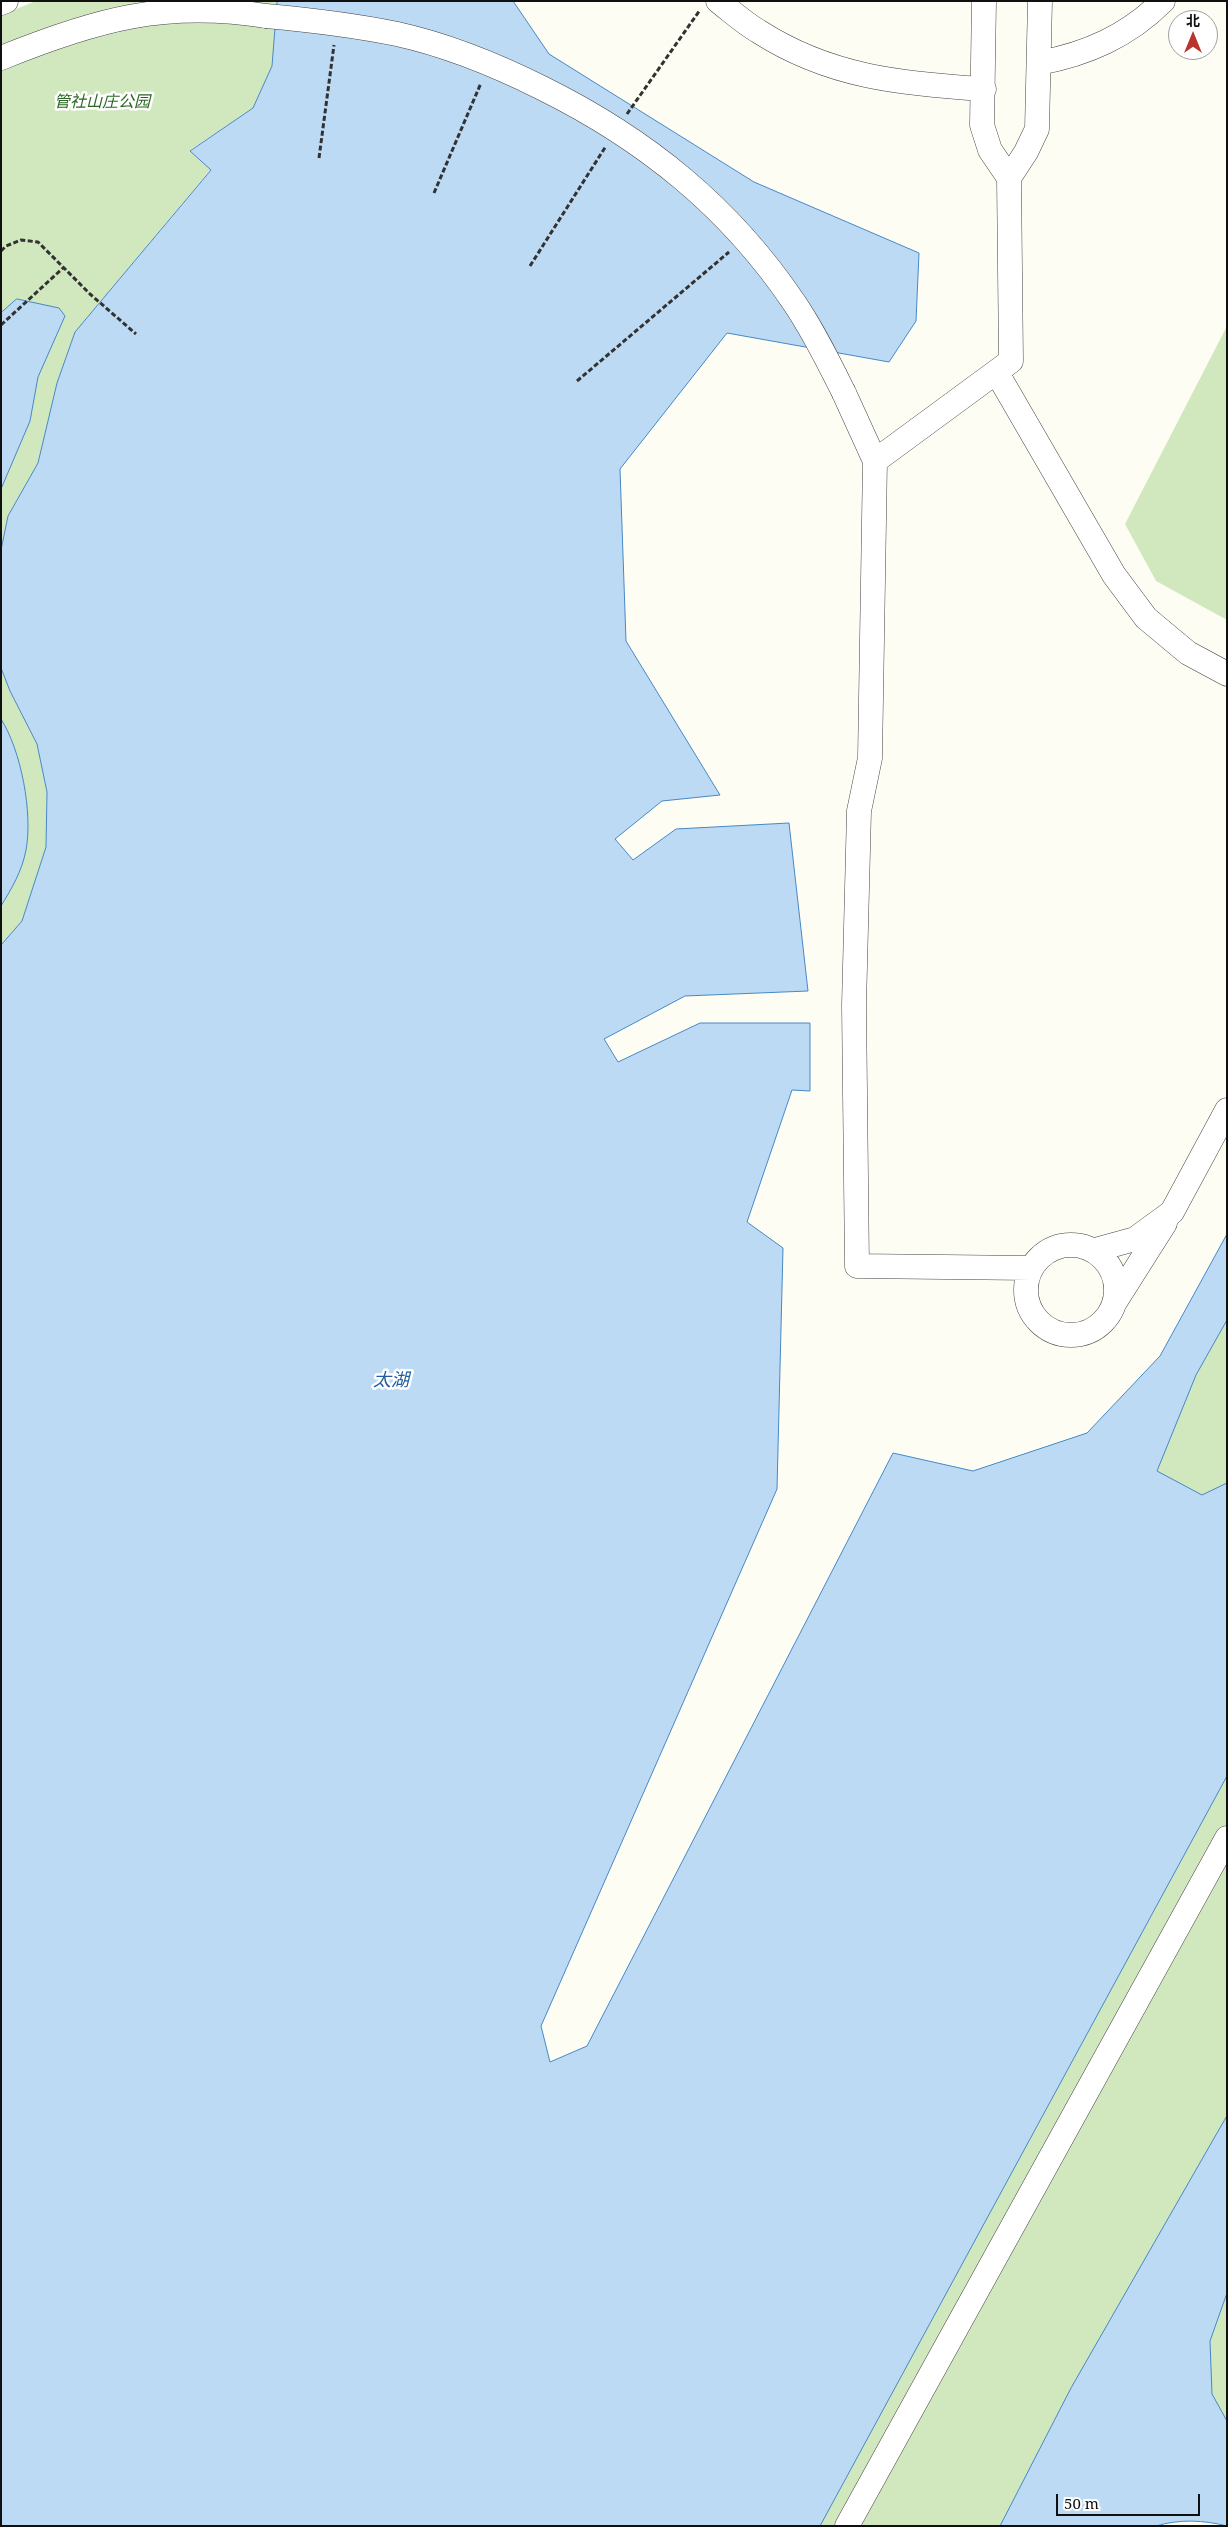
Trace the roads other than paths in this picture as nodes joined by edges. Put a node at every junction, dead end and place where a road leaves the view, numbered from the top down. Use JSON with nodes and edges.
{"nodes":[{"id":1,"x":6,"y":1,"type":"edge"},
{"id":2,"x":984,"y":1,"type":"edge"},
{"id":3,"x":1040,"y":1,"type":"edge"},
{"id":4,"x":1163,"y":1,"type":"edge"},
{"id":5,"x":1,"y":3,"type":"edge"},
{"id":6,"x":710,"y":5,"type":"edge"},
{"id":7,"x":1,"y":58,"type":"edge"},
{"id":8,"x":1039,"y":63,"type":"junction"},
{"id":9,"x":984,"y":89,"type":"junction"},
{"id":10,"x":1009,"y":178,"type":"junction"},
{"id":11,"x":997,"y":373,"type":"junction"},
{"id":12,"x":875,"y":461,"type":"junction"},
{"id":13,"x":1227,"y":674,"type":"edge"},
{"id":14,"x":1227,"y":1110,"type":"edge"},
{"id":15,"x":1172,"y":1212,"type":"junction"},
{"id":16,"x":1095,"y":1250,"type":"junction"},
{"id":17,"x":1030,"y":1268,"type":"junction"},
{"id":18,"x":1115,"y":1302,"type":"junction"},
{"id":19,"x":1227,"y":1838,"type":"edge"},
{"id":20,"x":847,"y":2526,"type":"edge"}],
"edges":[{"from":1,"to":5,"type":"street"},
{"from":2,"to":9,"type":"street"},
{"from":3,"to":8,"type":"street"},
{"from":4,"to":8,"type":"street"},
{"from":6,"to":9,"type":"street"},
{"from":7,"to":12,"type":"street","bridge":true},
{"from":8,"to":10,"type":"street"},
{"from":9,"to":10,"type":"street"},
{"from":10,"to":11,"type":"street"},
{"from":11,"to":12,"type":"street"},
{"from":11,"to":13,"type":"street"},
{"from":12,"to":17,"type":"street"},
{"from":14,"to":15,"type":"street"},
{"from":15,"to":16,"type":"street"},
{"from":15,"to":18,"type":"street"},
{"from":16,"to":17,"type":"street"},
{"from":16,"to":18,"type":"street"},
{"from":17,"to":18,"type":"street"},
{"from":19,"to":20,"type":"street"}]}
